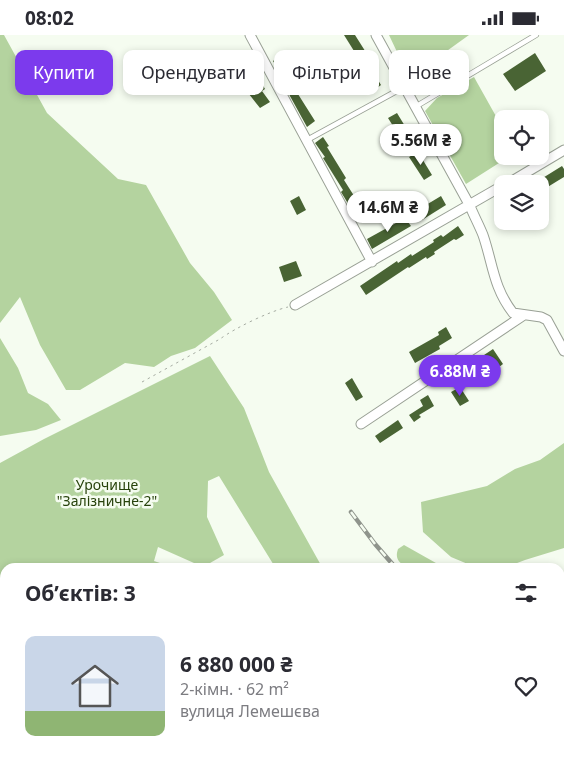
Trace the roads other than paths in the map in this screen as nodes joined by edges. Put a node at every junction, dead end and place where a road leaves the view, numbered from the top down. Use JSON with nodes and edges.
{"nodes":[{"id":1,"x":250,"y":35,"type":"edge"},
{"id":2,"x":376,"y":35,"type":"edge"},
{"id":3,"x":536,"y":35,"type":"edge"},
{"id":4,"x":389,"y":59,"type":"edge"},
{"id":5,"x":389,"y":95,"type":"edge"},
{"id":6,"x":408,"y":95,"type":"edge"},
{"id":7,"x":415,"y":107,"type":"junction"},
{"id":8,"x":307,"y":139,"type":"junction"},
{"id":9,"x":564,"y":150,"type":"edge"},
{"id":10,"x":522,"y":175,"type":"edge"},
{"id":11,"x":494,"y":191,"type":"edge"},
{"id":12,"x":470,"y":206,"type":"junction"},
{"id":13,"x":372,"y":262,"type":"junction"},
{"id":14,"x":295,"y":305,"type":"road end"},
{"id":15,"x":521,"y":315,"type":"junction"},
{"id":16,"x":564,"y":351,"type":"edge"},
{"id":17,"x":361,"y":424,"type":"dead end"}],
"edges":[{"from":1,"to":8,"type":"street"},
{"from":2,"to":4,"type":"street"},
{"from":3,"to":7,"type":"lane"},
{"from":5,"to":8,"type":"lane"},
{"from":6,"to":7,"type":"street"},
{"from":7,"to":12,"type":"street"},
{"from":8,"to":13,"type":"street"},
{"from":9,"to":10,"type":"street"},
{"from":11,"to":12,"type":"street"},
{"from":12,"to":13,"type":"street"},
{"from":12,"to":15,"type":"street"},
{"from":13,"to":14,"type":"street"},
{"from":15,"to":16,"type":"street"},
{"from":15,"to":17,"type":"street"}]}
